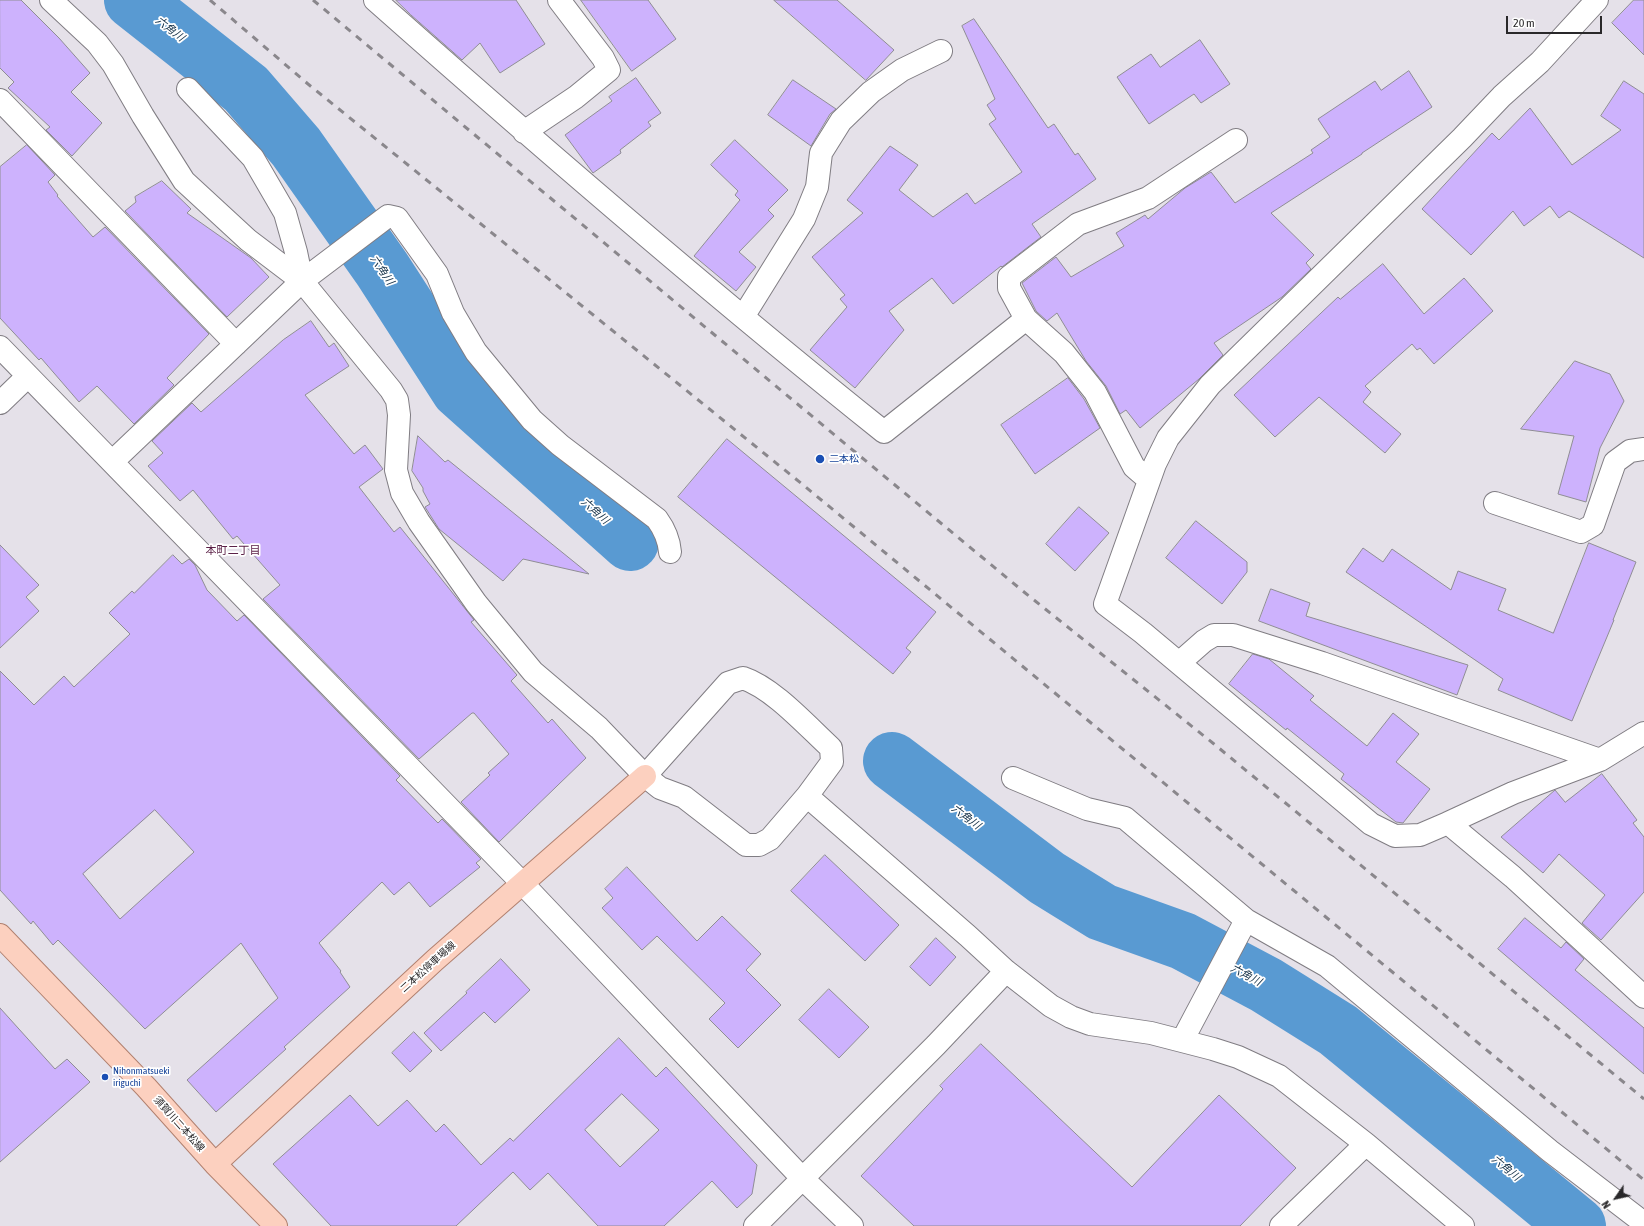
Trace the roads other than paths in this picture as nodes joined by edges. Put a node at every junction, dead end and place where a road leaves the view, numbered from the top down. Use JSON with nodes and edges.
{"nodes":[{"id":1,"x":51,"y":0,"type":"edge"},
{"id":2,"x":375,"y":0,"type":"edge"},
{"id":3,"x":559,"y":0,"type":"edge"},
{"id":4,"x":1597,"y":0,"type":"edge"},
{"id":5,"x":942,"y":51,"type":"dead end"},
{"id":6,"x":188,"y":89,"type":"dead end"},
{"id":7,"x":0,"y":100,"type":"edge"},
{"id":8,"x":524,"y":132,"type":"junction"},
{"id":9,"x":1236,"y":140,"type":"dead end"},
{"id":10,"x":302,"y":280,"type":"junction"},
{"id":11,"x":743,"y":317,"type":"junction"},
{"id":12,"x":1026,"y":319,"type":"junction"},
{"id":13,"x":236,"y":344,"type":"junction"},
{"id":14,"x":0,"y":347,"type":"edge"},
{"id":15,"x":28,"y":376,"type":"junction"},
{"id":16,"x":0,"y":403,"type":"edge"},
{"id":17,"x":1644,"y":449,"type":"edge"},
{"id":18,"x":112,"y":462,"type":"junction"},
{"id":19,"x":1149,"y":480,"type":"junction"},
{"id":20,"x":1495,"y":503,"type":"dead end"},
{"id":21,"x":670,"y":552,"type":"dead end"},
{"id":22,"x":1179,"y":663,"type":"junction"},
{"id":23,"x":1644,"y":732,"type":"edge"},
{"id":24,"x":1600,"y":760,"type":"junction"},
{"id":25,"x":645,"y":776,"type":"junction"},
{"id":26,"x":1013,"y":778,"type":"dead end"},
{"id":27,"x":807,"y":796,"type":"junction"},
{"id":28,"x":1448,"y":823,"type":"junction"},
{"id":29,"x":523,"y":884,"type":"junction"},
{"id":30,"x":1242,"y":927,"type":"junction"},
{"id":31,"x":0,"y":935,"type":"edge"},
{"id":32,"x":1006,"y":971,"type":"junction"},
{"id":33,"x":1644,"y":997,"type":"edge"},
{"id":34,"x":1182,"y":1041,"type":"junction"},
{"id":35,"x":1366,"y":1144,"type":"junction"},
{"id":36,"x":215,"y":1164,"type":"junction"},
{"id":37,"x":802,"y":1178,"type":"junction"},
{"id":38,"x":1644,"y":1223,"type":"edge"},
{"id":39,"x":276,"y":1226,"type":"edge"},
{"id":40,"x":755,"y":1226,"type":"edge"},
{"id":41,"x":852,"y":1226,"type":"edge"},
{"id":42,"x":1281,"y":1226,"type":"edge"},
{"id":43,"x":1463,"y":1226,"type":"edge"}],
"edges":[{"from":1,"to":10,"type":"street"},
{"from":2,"to":8,"type":"street"},
{"from":3,"to":8,"type":"street"},
{"from":4,"to":19,"type":"street"},
{"from":5,"to":11,"type":"street"},
{"from":6,"to":10,"type":"street"},
{"from":7,"to":13,"type":"street"},
{"from":8,"to":11,"type":"street"},
{"from":9,"to":12,"type":"street"},
{"from":10,"to":13,"type":"street"},
{"from":10,"to":21,"type":"street"},
{"from":10,"to":25,"type":"street"},
{"from":11,"to":12,"type":"street"},
{"from":12,"to":19,"type":"street"},
{"from":13,"to":18,"type":"street"},
{"from":14,"to":15,"type":"street"},
{"from":15,"to":16,"type":"street"},
{"from":15,"to":18,"type":"street"},
{"from":17,"to":20,"type":"street"},
{"from":18,"to":29,"type":"street"},
{"from":19,"to":22,"type":"street"},
{"from":22,"to":24,"type":"street"},
{"from":22,"to":28,"type":"street"},
{"from":23,"to":24,"type":"street"},
{"from":24,"to":28,"type":"street"},
{"from":25,"to":27,"type":"street"},
{"from":25,"to":27,"type":"street"},
{"from":25,"to":29,"type":"main road","name":"二本松停車場線"},
{"from":26,"to":30,"type":"street"},
{"from":27,"to":32,"type":"street"},
{"from":28,"to":33,"type":"street"},
{"from":29,"to":36,"type":"main road","name":"二本松停車場線"},
{"from":29,"to":37,"type":"street"},
{"from":30,"to":34,"type":"street"},
{"from":30,"to":38,"type":"street"},
{"from":31,"to":36,"type":"main road","name":"須賀川二本松線"},
{"from":32,"to":34,"type":"street"},
{"from":32,"to":37,"type":"street"},
{"from":34,"to":35,"type":"street"},
{"from":35,"to":42,"type":"street"},
{"from":35,"to":43,"type":"street"},
{"from":36,"to":39,"type":"main road","name":"須賀川二本松線"},
{"from":37,"to":40,"type":"street"},
{"from":37,"to":41,"type":"street"}]}
